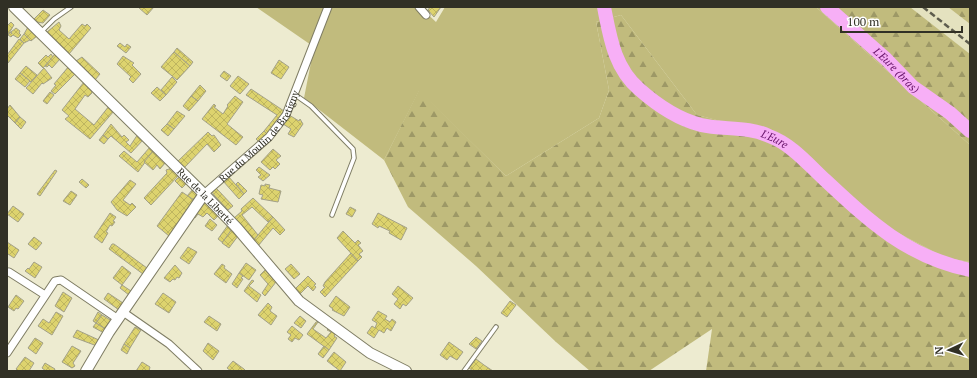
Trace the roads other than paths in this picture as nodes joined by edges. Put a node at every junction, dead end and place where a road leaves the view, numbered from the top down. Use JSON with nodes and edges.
{"nodes":[{"id":1,"x":14,"y":7,"type":"edge"},
{"id":2,"x":71,"y":7,"type":"edge"},
{"id":3,"x":328,"y":7,"type":"edge"},
{"id":4,"x":419,"y":7,"type":"edge"},
{"id":5,"x":426,"y":15,"type":"dead end"},
{"id":6,"x":40,"y":33,"type":"junction"},
{"id":7,"x":294,"y":94,"type":"junction"},
{"id":8,"x":204,"y":194,"type":"junction"},
{"id":9,"x":332,"y":215,"type":"dead end"},
{"id":10,"x":8,"y":272,"type":"dead end"},
{"id":11,"x":46,"y":295,"type":"junction"},
{"id":12,"x":121,"y":315,"type":"junction"},
{"id":13,"x":496,"y":328,"type":"dead end"},
{"id":14,"x":7,"y":353,"type":"edge"},
{"id":15,"x":86,"y":371,"type":"edge"},
{"id":16,"x":198,"y":371,"type":"edge"},
{"id":17,"x":406,"y":371,"type":"edge"},
{"id":18,"x":464,"y":371,"type":"edge"}],
"edges":[{"from":1,"to":6,"type":"street","name":"Rue de la Liberté"},
{"from":2,"to":6,"type":"lane"},
{"from":3,"to":7,"type":"street","name":"Rue du Moulin de Bretigny"},
{"from":4,"to":5,"type":"street"},
{"from":6,"to":8,"type":"street","name":"Rue de la Liberté"},
{"from":7,"to":8,"type":"street","name":"Rue du Moulin de Bretigny"},
{"from":7,"to":9,"type":"lane"},
{"from":8,"to":12,"type":"street","name":"Rue du Moulin de Bretigny"},
{"from":8,"to":17,"type":"street","name":"Rue de la Liberté"},
{"from":10,"to":11,"type":"street"},
{"from":11,"to":12,"type":"street"},
{"from":11,"to":14,"type":"street"},
{"from":12,"to":15,"type":"street","name":"Rue du Moulin de Bretigny"},
{"from":12,"to":16,"type":"street"},
{"from":13,"to":18,"type":"lane"}]}
